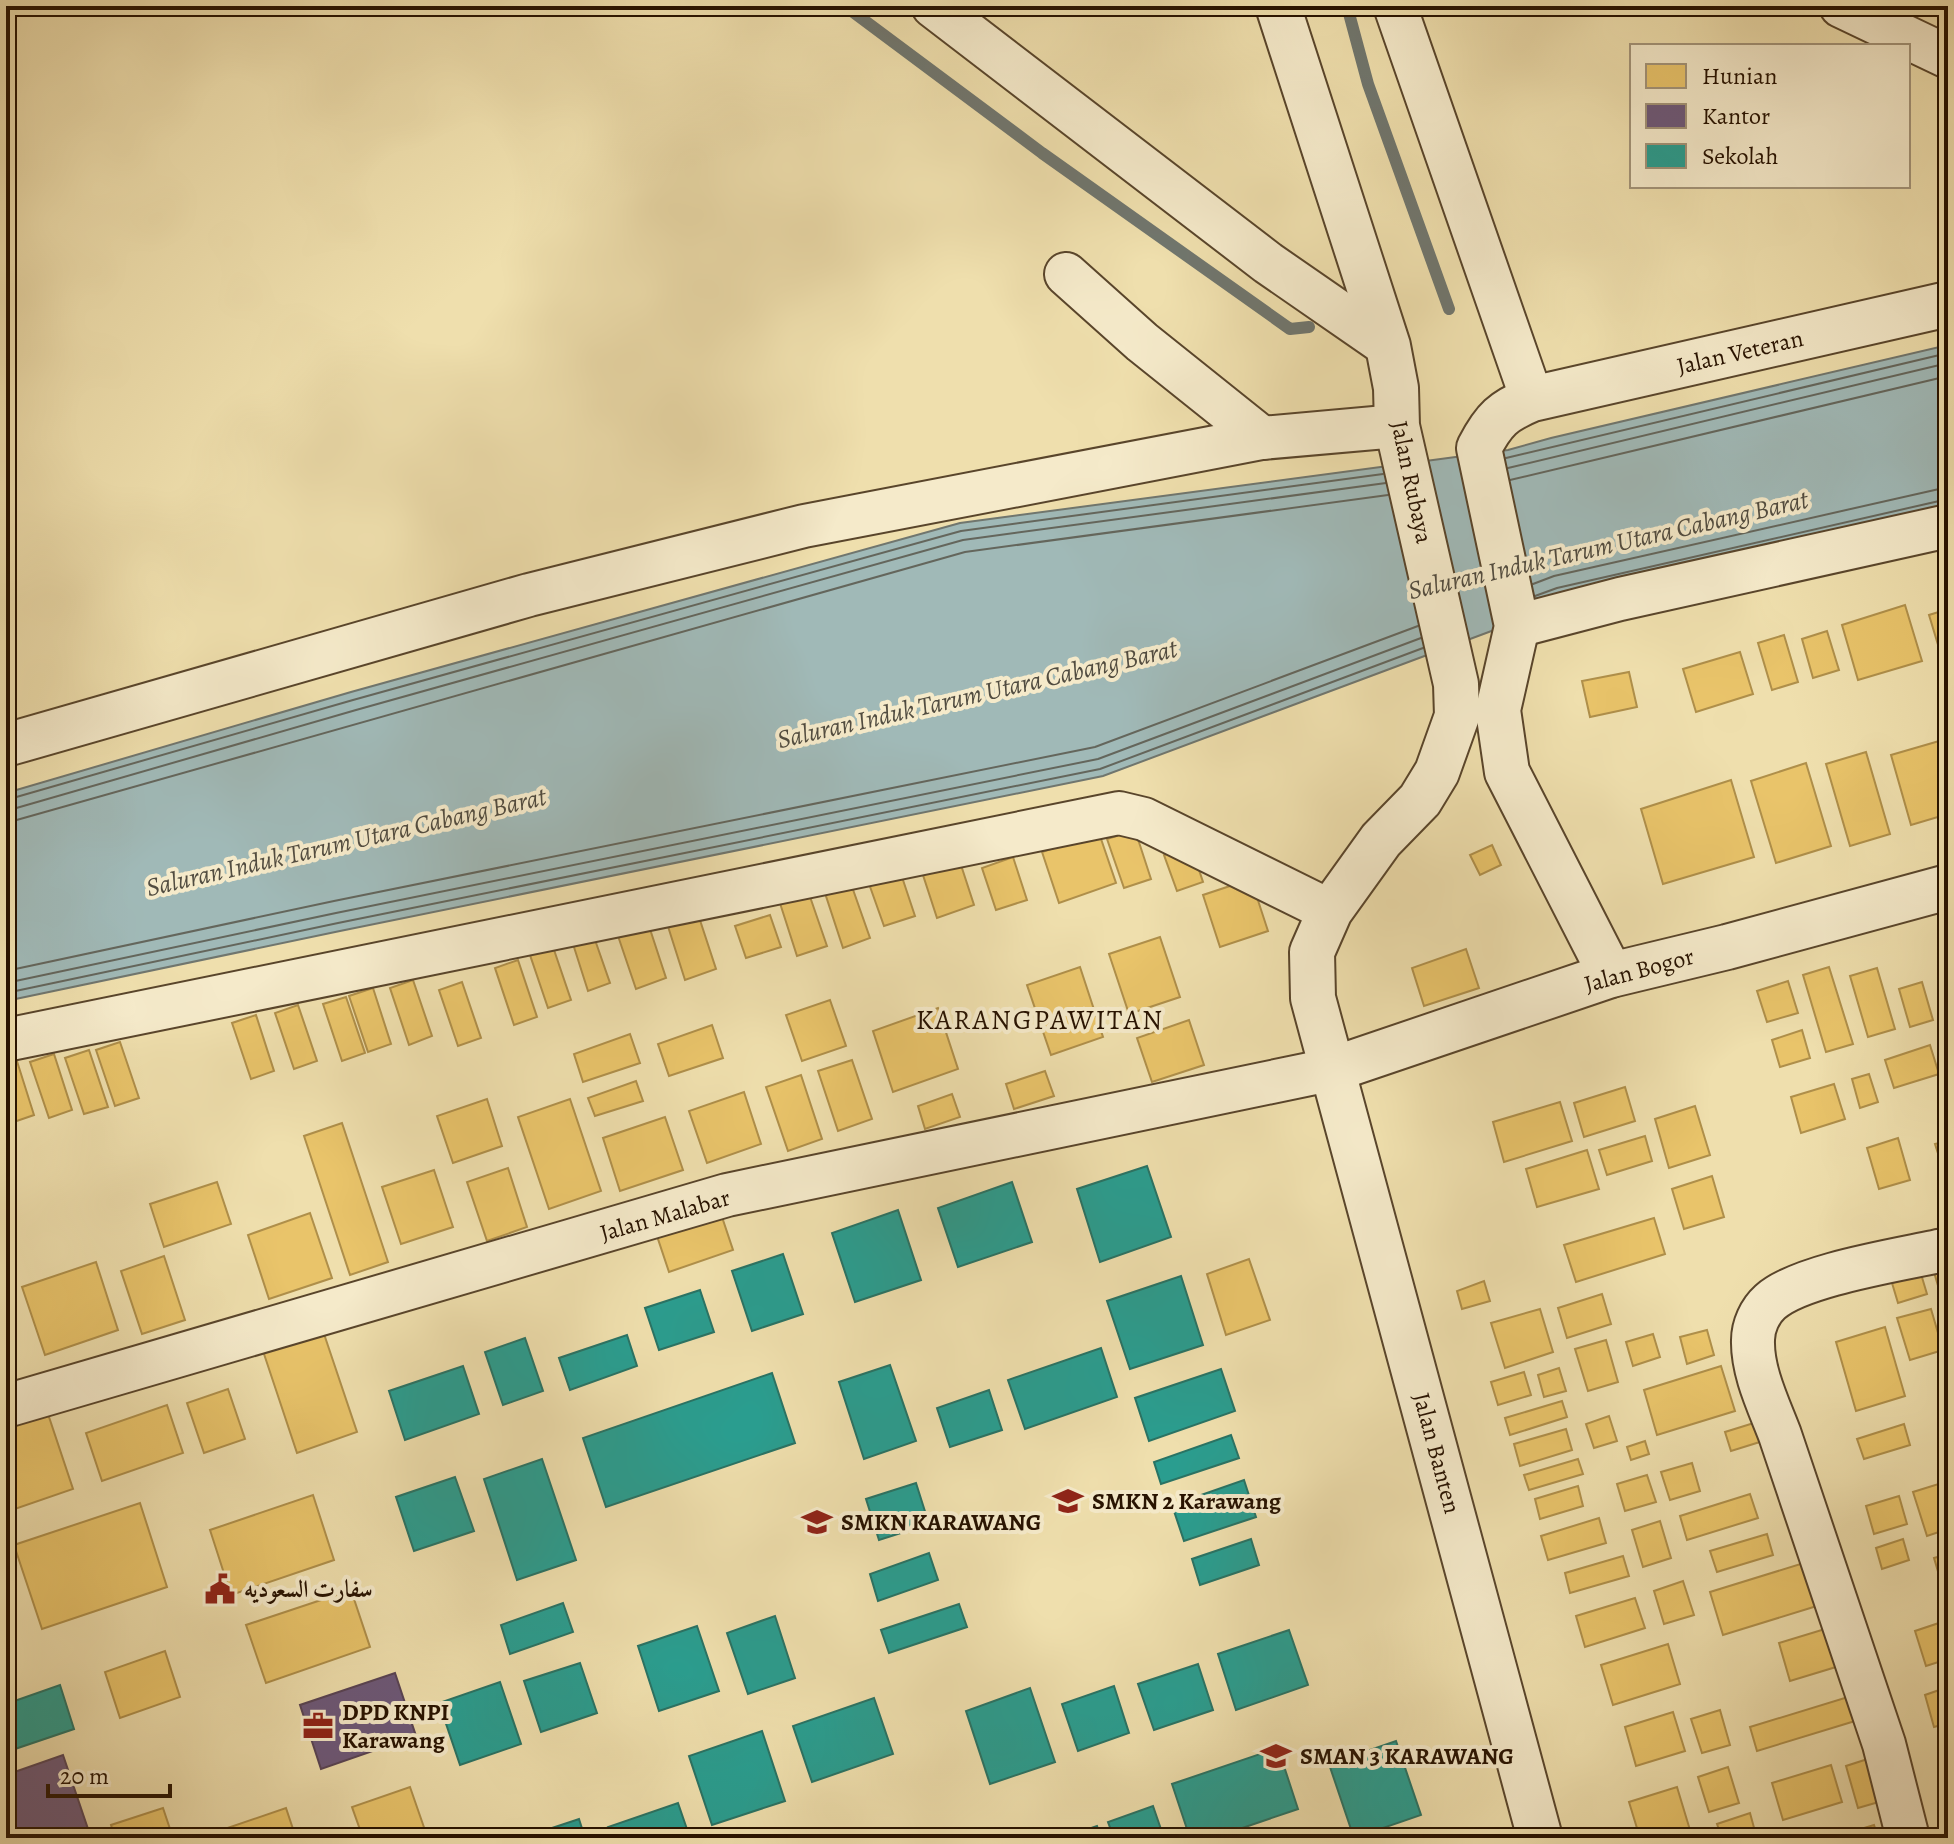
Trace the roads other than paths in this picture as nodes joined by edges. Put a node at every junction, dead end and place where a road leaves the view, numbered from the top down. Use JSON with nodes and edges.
{"nodes":[{"id":1,"x":933,"y":6,"type":"edge"},
{"id":2,"x":1278,"y":6,"type":"edge"},
{"id":3,"x":1395,"y":6,"type":"edge"},
{"id":4,"x":1841,"y":6,"type":"edge"},
{"id":5,"x":1948,"y":57,"type":"edge"},
{"id":6,"x":1066,"y":274,"type":"dead end"},
{"id":7,"x":1948,"y":304,"type":"edge"},
{"id":8,"x":1388,"y":346,"type":"junction"},
{"id":9,"x":1532,"y":399,"type":"junction"},
{"id":10,"x":1262,"y":438,"type":"junction"},
{"id":11,"x":1402,"y":442,"type":"junction"},
{"id":12,"x":1948,"y":526,"type":"edge"},
{"id":13,"x":1517,"y":626,"type":"junction"},
{"id":14,"x":6,"y":745,"type":"edge"},
{"id":15,"x":1948,"y":887,"type":"edge"},
{"id":16,"x":1330,"y":911,"type":"junction"},
{"id":17,"x":1611,"y":975,"type":"junction"},
{"id":18,"x":6,"y":1040,"type":"edge"},
{"id":19,"x":1334,"y":1069,"type":"junction"},
{"id":20,"x":1948,"y":1249,"type":"edge"},
{"id":21,"x":6,"y":1406,"type":"edge"},
{"id":22,"x":1540,"y":1838,"type":"edge"},
{"id":23,"x":1908,"y":1838,"type":"edge"}],
"edges":[{"from":1,"to":8,"type":"street"},
{"from":2,"to":8,"type":"street","name":"Jalan Rubaya"},
{"from":3,"to":9,"type":"street"},
{"from":4,"to":5,"type":"street"},
{"from":6,"to":10,"type":"street"},
{"from":7,"to":9,"type":"street","name":"Jalan Veteran"},
{"from":8,"to":11,"type":"street","name":"Jalan Rubaya"},
{"from":9,"to":13,"type":"street","name":"Jalan Veteran"},
{"from":10,"to":11,"type":"street"},
{"from":10,"to":14,"type":"street"},
{"from":11,"to":16,"type":"street","name":"Jalan Rubaya"},
{"from":12,"to":13,"type":"street"},
{"from":13,"to":17,"type":"street"},
{"from":15,"to":17,"type":"street","name":"Jalan Bogor"},
{"from":16,"to":18,"type":"street"},
{"from":16,"to":19,"type":"street","name":"Jalan Rubaya"},
{"from":17,"to":19,"type":"street","name":"Jalan Bogor"},
{"from":19,"to":21,"type":"street","name":"Jalan Malabar"},
{"from":19,"to":22,"type":"street","name":"Jalan Banten"},
{"from":20,"to":23,"type":"street"}]}
